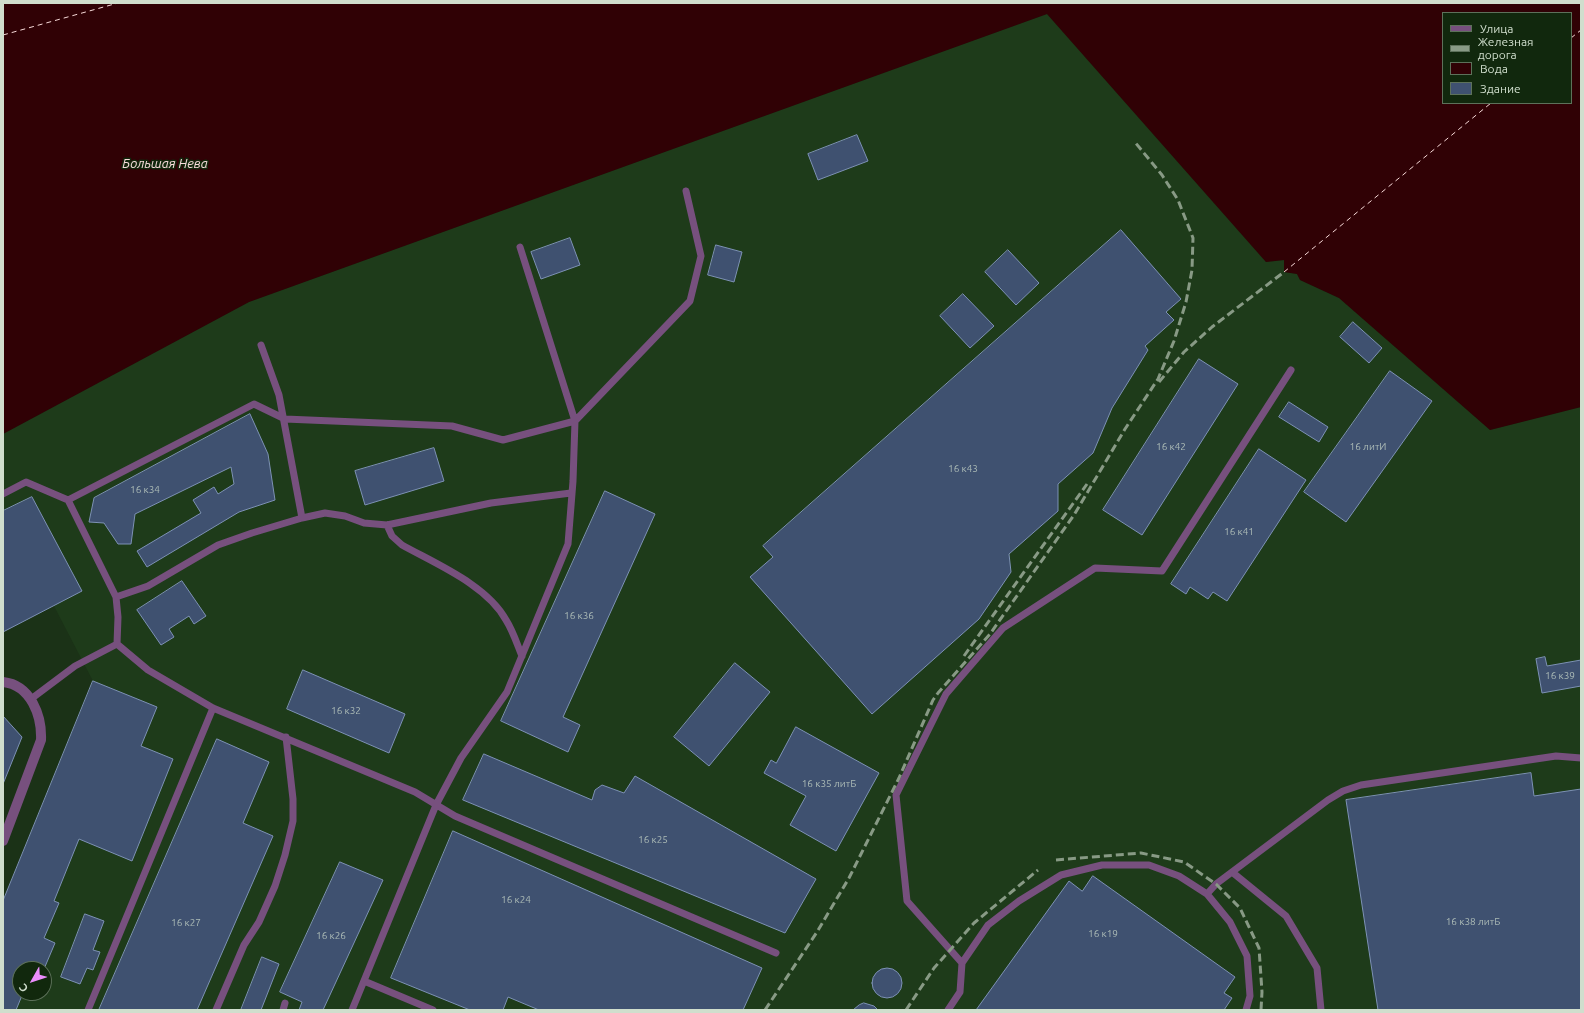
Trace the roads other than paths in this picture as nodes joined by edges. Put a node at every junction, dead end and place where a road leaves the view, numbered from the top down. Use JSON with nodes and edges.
{"nodes":[{"id":1,"x":686,"y":191,"type":"dead end"},
{"id":2,"x":520,"y":247,"type":"dead end"},
{"id":3,"x":261,"y":345,"type":"dead end"},
{"id":4,"x":1291,"y":370,"type":"dead end"},
{"id":5,"x":285,"y":419,"type":"junction"},
{"id":6,"x":575,"y":421,"type":"junction"},
{"id":7,"x":571,"y":493,"type":"junction"},
{"id":8,"x":3,"y":494,"type":"edge"},
{"id":9,"x":68,"y":500,"type":"junction"},
{"id":10,"x":302,"y":518,"type":"junction"},
{"id":11,"x":387,"y":525,"type":"junction"},
{"id":12,"x":116,"y":597,"type":"junction"},
{"id":13,"x":117,"y":644,"type":"junction"},
{"id":14,"x":522,"y":656,"type":"junction"},
{"id":15,"x":3,"y":682,"type":"edge"},
{"id":16,"x":31,"y":699,"type":"junction"},
{"id":17,"x":213,"y":708,"type":"junction"},
{"id":18,"x":286,"y":737,"type":"junction"},
{"id":19,"x":1581,"y":758,"type":"edge"},
{"id":20,"x":436,"y":805,"type":"junction"},
{"id":21,"x":3,"y":841,"type":"edge"},
{"id":22,"x":1232,"y":872,"type":"junction"},
{"id":23,"x":1207,"y":894,"type":"junction"},
{"id":24,"x":776,"y":953,"type":"dead end"},
{"id":25,"x":962,"y":963,"type":"junction"},
{"id":26,"x":364,"y":980,"type":"junction"},
{"id":27,"x":88,"y":1010,"type":"edge"},
{"id":28,"x":216,"y":1010,"type":"edge"},
{"id":29,"x":352,"y":1010,"type":"edge"},
{"id":30,"x":433,"y":1010,"type":"edge"},
{"id":31,"x":948,"y":1010,"type":"edge"},
{"id":32,"x":1246,"y":1010,"type":"edge"},
{"id":33,"x":1321,"y":1010,"type":"edge"}],
"edges":[{"from":1,"to":6,"type":"lane"},
{"from":2,"to":6,"type":"lane"},
{"from":3,"to":5,"type":"lane"},
{"from":4,"to":25,"type":"lane"},
{"from":5,"to":6,"type":"lane"},
{"from":5,"to":9,"type":"lane"},
{"from":5,"to":10,"type":"lane"},
{"from":6,"to":7,"type":"lane"},
{"from":7,"to":11,"type":"lane"},
{"from":7,"to":14,"type":"lane"},
{"from":8,"to":9,"type":"lane"},
{"from":9,"to":12,"type":"lane"},
{"from":10,"to":11,"type":"lane"},
{"from":10,"to":12,"type":"lane"},
{"from":11,"to":14,"type":"lane"},
{"from":12,"to":13,"type":"lane"},
{"from":13,"to":16,"type":"lane"},
{"from":13,"to":17,"type":"lane"},
{"from":14,"to":20,"type":"lane"},
{"from":15,"to":16,"type":"street"},
{"from":16,"to":21,"type":"street"},
{"from":17,"to":18,"type":"lane"},
{"from":17,"to":27,"type":"lane"},
{"from":18,"to":20,"type":"lane"},
{"from":18,"to":28,"type":"lane"},
{"from":19,"to":22,"type":"lane"},
{"from":20,"to":24,"type":"lane"},
{"from":20,"to":26,"type":"lane"},
{"from":22,"to":23,"type":"lane"},
{"from":22,"to":33,"type":"lane"},
{"from":23,"to":25,"type":"lane"},
{"from":23,"to":32,"type":"lane"},
{"from":25,"to":31,"type":"lane"},
{"from":26,"to":29,"type":"lane"},
{"from":26,"to":30,"type":"lane"}]}
